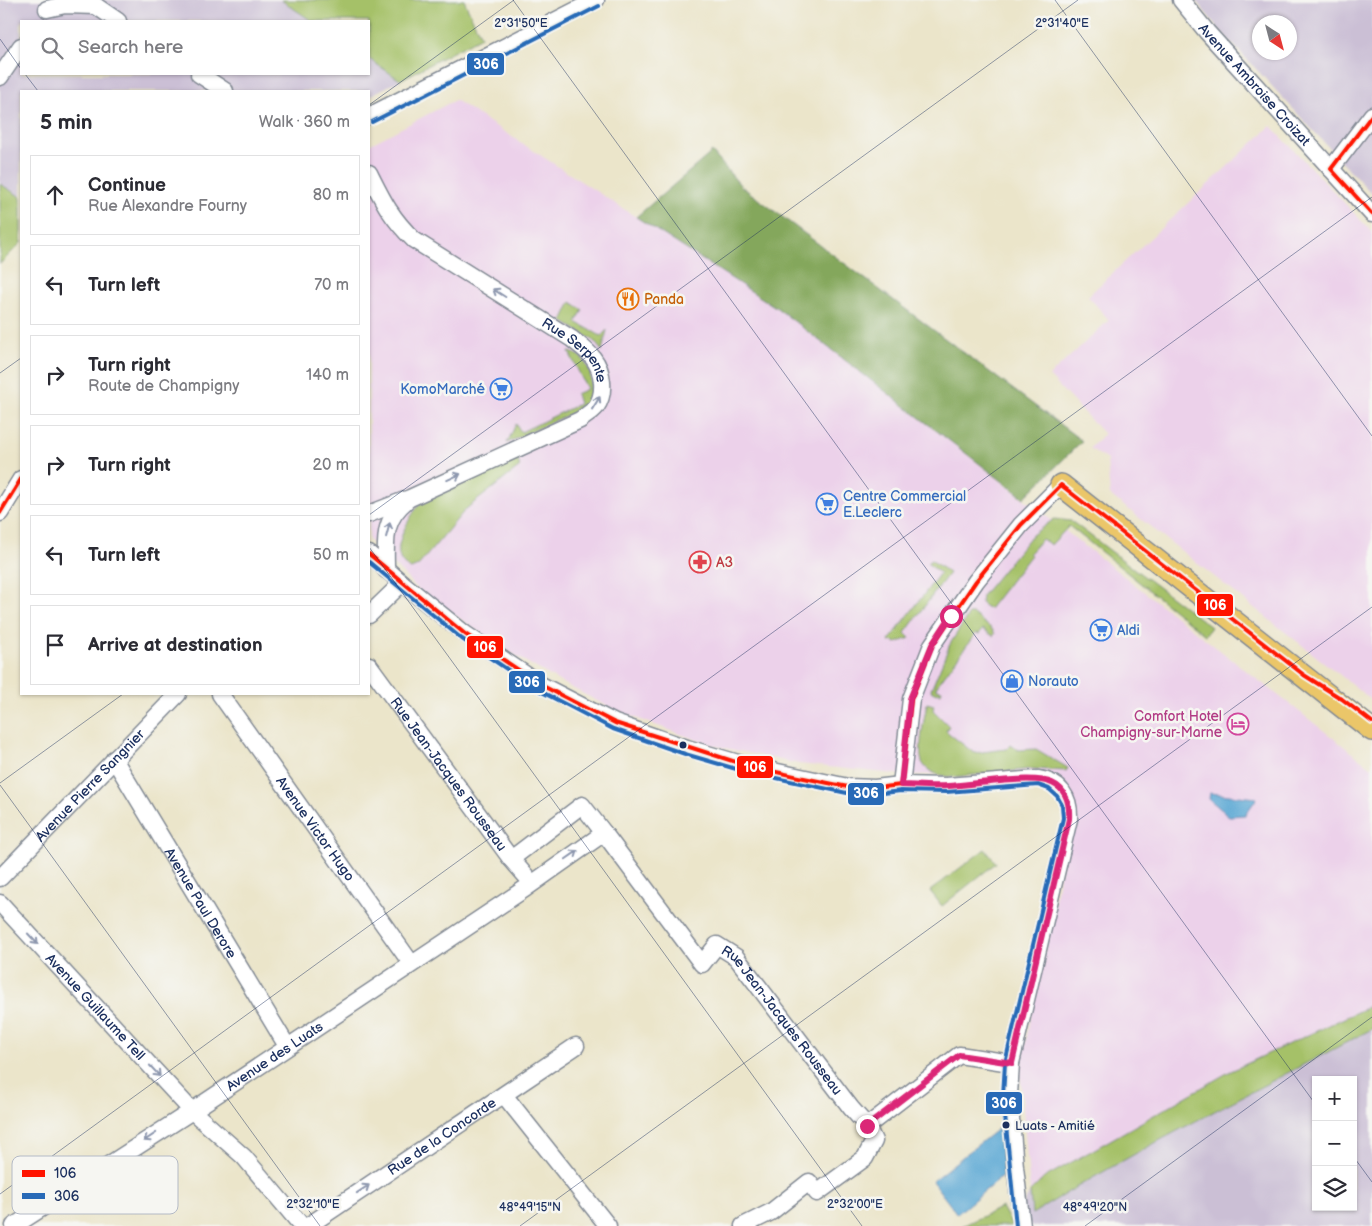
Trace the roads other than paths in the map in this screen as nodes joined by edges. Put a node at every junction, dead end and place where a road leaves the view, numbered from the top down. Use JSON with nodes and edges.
{"nodes":[{"id":1,"x":596,"y":0,"type":"edge"},
{"id":2,"x":1181,"y":0,"type":"edge"},
{"id":3,"x":91,"y":3,"type":"edge"},
{"id":4,"x":44,"y":10,"type":"edge"},
{"id":5,"x":116,"y":20,"type":"edge"},
{"id":6,"x":20,"y":47,"type":"edge"},
{"id":7,"x":200,"y":75,"type":"edge"},
{"id":8,"x":0,"y":77,"type":"edge"},
{"id":9,"x":223,"y":90,"type":"edge"},
{"id":10,"x":370,"y":115,"type":"edge"},
{"id":11,"x":1372,"y":115,"type":"edge"},
{"id":12,"x":1331,"y":169,"type":"junction"},
{"id":13,"x":370,"y":175,"type":"edge"},
{"id":14,"x":1372,"y":214,"type":"edge"},
{"id":15,"x":20,"y":481,"type":"edge"},
{"id":16,"x":1061,"y":485,"type":"joint"},
{"id":17,"x":410,"y":498,"type":"junction"},
{"id":18,"x":0,"y":512,"type":"edge"},
{"id":19,"x":370,"y":514,"type":"edge"},
{"id":20,"x":370,"y":555,"type":"edge"},
{"id":21,"x":386,"y":570,"type":"junction"},
{"id":22,"x":402,"y":583,"type":"junction"},
{"id":23,"x":370,"y":614,"type":"edge"},
{"id":24,"x":1262,"y":642,"type":"junction"},
{"id":25,"x":370,"y":666,"type":"edge"},
{"id":26,"x":1304,"y":675,"type":"junction"},
{"id":27,"x":177,"y":695,"type":"edge"},
{"id":28,"x":221,"y":695,"type":"edge"},
{"id":29,"x":1360,"y":709,"type":"edge"},
{"id":30,"x":1372,"y":722,"type":"edge"},
{"id":31,"x":1372,"y":730,"type":"edge"},
{"id":32,"x":114,"y":759,"type":"junction"},
{"id":33,"x":901,"y":785,"type":"junction"},
{"id":34,"x":604,"y":833,"type":"junction"},
{"id":35,"x":510,"y":859,"type":"junction"},
{"id":36,"x":0,"y":878,"type":"edge"},
{"id":37,"x":532,"y":883,"type":"junction"},
{"id":38,"x":0,"y":903,"type":"edge"},
{"id":39,"x":411,"y":963,"type":"junction"},
{"id":40,"x":287,"y":1046,"type":"junction"},
{"id":41,"x":576,"y":1046,"type":"dead end"},
{"id":42,"x":1012,"y":1063,"type":"junction"},
{"id":43,"x":504,"y":1095,"type":"junction"},
{"id":44,"x":192,"y":1111,"type":"junction"},
{"id":45,"x":867,"y":1126,"type":"junction"},
{"id":46,"x":121,"y":1156,"type":"edge"},
{"id":47,"x":32,"y":1214,"type":"edge"},
{"id":48,"x":14,"y":1226,"type":"edge"},
{"id":49,"x":302,"y":1226,"type":"edge"},
{"id":50,"x":308,"y":1226,"type":"edge"},
{"id":51,"x":608,"y":1226,"type":"edge"},
{"id":52,"x":743,"y":1226,"type":"edge"},
{"id":53,"x":1022,"y":1226,"type":"edge"}],
"edges":[{"from":1,"to":10,"type":"street"},
{"from":2,"to":12,"type":"street","name":"Avenue Ambroise Croizat"},
{"from":3,"to":4,"type":"street"},
{"from":3,"to":5,"type":"street"},
{"from":6,"to":8,"type":"street"},
{"from":7,"to":9,"type":"street"},
{"from":11,"to":12,"type":"street"},
{"from":12,"to":14,"type":"street","name":"Avenue Ambroise Croizat"},
{"from":17,"to":13,"type":"street","name":"Rue Serpente","one_way":true},
{"from":15,"to":18,"type":"street"},
{"from":16,"to":24,"type":"main road"},
{"from":16,"to":33,"type":"street"},
{"from":17,"to":19,"type":"street","name":"Rue Serpente"},
{"from":21,"to":17,"type":"street","name":"Rue Serpente","one_way":true},
{"from":20,"to":21,"type":"street"},
{"from":21,"to":22,"type":"street"},
{"from":22,"to":23,"type":"street"},
{"from":22,"to":33,"type":"street"},
{"from":24,"to":26,"type":"main road"},
{"from":24,"to":29,"type":"main road"},
{"from":25,"to":35,"type":"street","name":"Rue Jean-Jacques Rousseau"},
{"from":26,"to":29,"type":"main road"},
{"from":26,"to":30,"type":"main road"},
{"from":27,"to":32,"type":"street","name":"Avenue Pierre Sangnier"},
{"from":28,"to":39,"type":"street","name":"Avenue Victor Hugo"},
{"from":29,"to":31,"type":"main road"},
{"from":32,"to":36,"type":"street","name":"Avenue Pierre Sangnier"},
{"from":32,"to":40,"type":"street","name":"Avenue Paul Derore"},
{"from":33,"to":42,"type":"street"},
{"from":34,"to":35,"type":"street","name":"Rue Jean-Jacques Rousseau"},
{"from":37,"to":34,"type":"street","one_way":true},
{"from":34,"to":45,"type":"street","name":"Rue Jean-Jacques Rousseau"},
{"from":35,"to":37,"type":"street","name":"Rue Jean-Jacques Rousseau"},
{"from":37,"to":39,"type":"street","name":"Avenue des Luats"},
{"from":38,"to":44,"type":"street","name":"Avenue Guillaume Tell","one_way":true},
{"from":39,"to":40,"type":"street","name":"Avenue des Luats"},
{"from":40,"to":44,"type":"street","name":"Avenue des Luats"},
{"from":41,"to":43,"type":"street","name":"Rue de la Concorde"},
{"from":42,"to":45,"type":"street"},
{"from":42,"to":53,"type":"street"},
{"from":50,"to":43,"type":"street","name":"Rue de la Concorde","one_way":true},
{"from":43,"to":51,"type":"street"},
{"from":44,"to":46,"type":"street","name":"Avenue des Luats","one_way":true},
{"from":44,"to":49,"type":"street","name":"Avenue Guillaume Tell"},
{"from":45,"to":52,"type":"street"},
{"from":47,"to":48,"type":"street","name":"Avenue des Luats","one_way":true}]}
